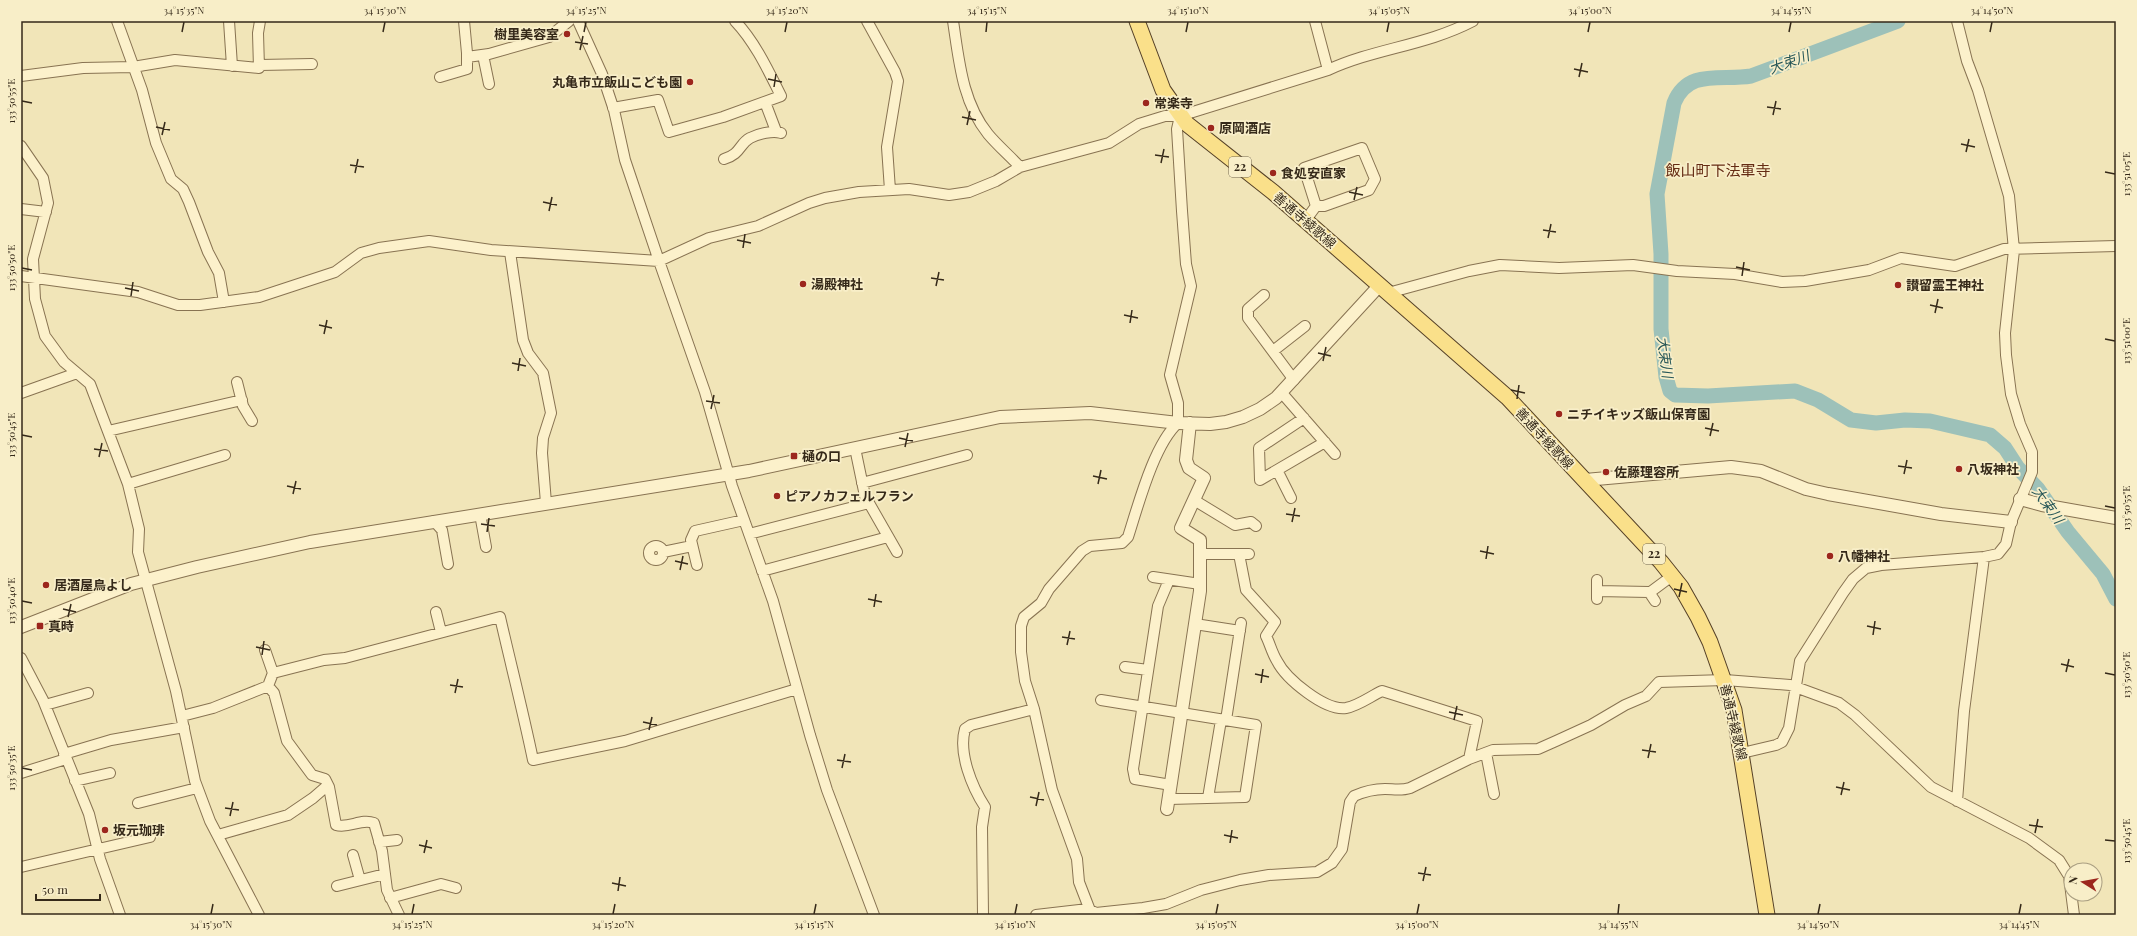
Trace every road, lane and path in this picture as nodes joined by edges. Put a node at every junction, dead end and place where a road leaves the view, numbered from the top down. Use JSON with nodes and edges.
{"nodes":[{"id":1,"x":118,"y":21,"type":"edge"},
{"id":2,"x":229,"y":21,"type":"edge"},
{"id":3,"x":260,"y":21,"type":"edge"},
{"id":4,"x":464,"y":21,"type":"edge"},
{"id":5,"x":569,"y":21,"type":"edge"},
{"id":6,"x":578,"y":21,"type":"edge"},
{"id":7,"x":735,"y":21,"type":"edge"},
{"id":8,"x":866,"y":21,"type":"edge"},
{"id":9,"x":953,"y":21,"type":"edge"},
{"id":10,"x":1136,"y":21,"type":"edge"},
{"id":11,"x":1315,"y":21,"type":"edge"},
{"id":12,"x":1473,"y":21,"type":"edge"},
{"id":13,"x":1957,"y":21,"type":"edge"},
{"id":14,"x":483,"y":54,"type":"junction"},
{"id":15,"x":467,"y":57,"type":"junction"},
{"id":16,"x":312,"y":64,"type":"dead end"},
{"id":17,"x":260,"y":65,"type":"junction"},
{"id":18,"x":232,"y":66,"type":"junction"},
{"id":19,"x":133,"y":67,"type":"junction"},
{"id":20,"x":1328,"y":70,"type":"junction"},
{"id":21,"x":21,"y":76,"type":"edge"},
{"id":22,"x":440,"y":76,"type":"dead end"},
{"id":23,"x":489,"y":84,"type":"dead end"},
{"id":24,"x":765,"y":102,"type":"junction"},
{"id":25,"x":613,"y":108,"type":"junction"},
{"id":26,"x":1180,"y":116,"type":"junction"},
{"id":27,"x":21,"y":146,"type":"edge"},
{"id":28,"x":724,"y":159,"type":"dead end"},
{"id":29,"x":1020,"y":167,"type":"junction"},
{"id":30,"x":890,"y":190,"type":"junction"},
{"id":31,"x":1316,"y":206,"type":"junction"},
{"id":32,"x":21,"y":209,"type":"edge"},
{"id":33,"x":46,"y":212,"type":"junction"},
{"id":34,"x":1305,"y":221,"type":"junction"},
{"id":35,"x":2116,"y":246,"type":"edge"},
{"id":36,"x":2014,"y":250,"type":"junction"},
{"id":37,"x":510,"y":252,"type":"junction"},
{"id":38,"x":659,"y":261,"type":"junction"},
{"id":39,"x":21,"y":276,"type":"edge"},
{"id":40,"x":35,"y":278,"type":"junction"},
{"id":41,"x":1384,"y":289,"type":"junction"},
{"id":42,"x":1264,"y":295,"type":"dead end"},
{"id":43,"x":224,"y":302,"type":"junction"},
{"id":44,"x":1304,"y":326,"type":"dead end"},
{"id":45,"x":1273,"y":351,"type":"junction"},
{"id":46,"x":77,"y":372,"type":"junction"},
{"id":47,"x":1294,"y":380,"type":"junction"},
{"id":48,"x":237,"y":382,"type":"dead end"},
{"id":49,"x":21,"y":392,"type":"edge"},
{"id":50,"x":1281,"y":392,"type":"junction"},
{"id":51,"x":242,"y":400,"type":"junction"},
{"id":52,"x":1304,"y":418,"type":"junction"},
{"id":53,"x":252,"y":421,"type":"dead end"},
{"id":54,"x":1184,"y":423,"type":"junction"},
{"id":55,"x":108,"y":431,"type":"junction"},
{"id":56,"x":1325,"y":442,"type":"junction"},
{"id":57,"x":855,"y":448,"type":"junction"},
{"id":58,"x":1335,"y":454,"type":"dead end"},
{"id":59,"x":224,"y":455,"type":"dead end"},
{"id":60,"x":967,"y":455,"type":"dead end"},
{"id":61,"x":1277,"y":470,"type":"junction"},
{"id":62,"x":728,"y":474,"type":"junction"},
{"id":63,"x":1585,"y":480,"type":"junction"},
{"id":64,"x":862,"y":483,"type":"junction"},
{"id":65,"x":128,"y":484,"type":"junction"},
{"id":66,"x":1291,"y":498,"type":"dead end"},
{"id":67,"x":2020,"y":499,"type":"junction"},
{"id":68,"x":1194,"y":500,"type":"junction"},
{"id":69,"x":546,"y":503,"type":"junction"},
{"id":70,"x":869,"y":503,"type":"junction"},
{"id":71,"x":480,"y":514,"type":"junction"},
{"id":72,"x":2116,"y":518,"type":"edge"},
{"id":73,"x":744,"y":520,"type":"junction"},
{"id":74,"x":434,"y":521,"type":"junction"},
{"id":75,"x":2011,"y":522,"type":"junction"},
{"id":76,"x":1256,"y":526,"type":"dead end"},
{"id":77,"x":749,"y":534,"type":"junction"},
{"id":78,"x":888,"y":537,"type":"junction"},
{"id":79,"x":692,"y":546,"type":"junction"},
{"id":80,"x":486,"y":547,"type":"dead end"},
{"id":81,"x":663,"y":552,"type":"dead end"},
{"id":82,"x":897,"y":552,"type":"dead end"},
{"id":83,"x":1200,"y":554,"type":"junction"},
{"id":84,"x":1984,"y":557,"type":"junction"},
{"id":85,"x":448,"y":564,"type":"dead end"},
{"id":86,"x":697,"y":565,"type":"dead end"},
{"id":87,"x":762,"y":571,"type":"junction"},
{"id":88,"x":1672,"y":576,"type":"junction"},
{"id":89,"x":1153,"y":577,"type":"dead end"},
{"id":90,"x":145,"y":580,"type":"junction"},
{"id":91,"x":1169,"y":580,"type":"junction"},
{"id":92,"x":1200,"y":584,"type":"junction"},
{"id":93,"x":1597,"y":590,"type":"dead end"},
{"id":94,"x":436,"y":612,"type":"dead end"},
{"id":95,"x":22,"y":624,"type":"edge"},
{"id":96,"x":1195,"y":624,"type":"junction"},
{"id":97,"x":441,"y":632,"type":"junction"},
{"id":98,"x":266,"y":650,"type":"dead end"},
{"id":99,"x":21,"y":658,"type":"edge"},
{"id":100,"x":1125,"y":667,"type":"dead end"},
{"id":101,"x":1148,"y":670,"type":"junction"},
{"id":102,"x":274,"y":673,"type":"junction"},
{"id":103,"x":1725,"y":680,"type":"junction"},
{"id":104,"x":268,"y":686,"type":"junction"},
{"id":105,"x":1796,"y":687,"type":"junction"},
{"id":106,"x":797,"y":689,"type":"junction"},
{"id":107,"x":88,"y":694,"type":"dead end"},
{"id":108,"x":1101,"y":700,"type":"dead end"},
{"id":109,"x":45,"y":705,"type":"junction"},
{"id":110,"x":1142,"y":706,"type":"junction"},
{"id":111,"x":1034,"y":709,"type":"junction"},
{"id":112,"x":1182,"y":713,"type":"junction"},
{"id":113,"x":182,"y":716,"type":"junction"},
{"id":114,"x":1223,"y":720,"type":"junction"},
{"id":115,"x":184,"y":727,"type":"junction"},
{"id":116,"x":1486,"y":753,"type":"junction"},
{"id":117,"x":1742,"y":753,"type":"junction"},
{"id":118,"x":65,"y":756,"type":"junction"},
{"id":119,"x":1469,"y":759,"type":"junction"},
{"id":120,"x":21,"y":773,"type":"edge"},
{"id":121,"x":110,"y":773,"type":"dead end"},
{"id":122,"x":75,"y":781,"type":"junction"},
{"id":123,"x":328,"y":785,"type":"junction"},
{"id":124,"x":1171,"y":785,"type":"junction"},
{"id":125,"x":198,"y":788,"type":"junction"},
{"id":126,"x":1494,"y":794,"type":"dead end"},
{"id":127,"x":1208,"y":798,"type":"junction"},
{"id":128,"x":1957,"y":802,"type":"junction"},
{"id":129,"x":138,"y":803,"type":"dead end"},
{"id":130,"x":1168,"y":804,"type":"joint"},
{"id":131,"x":218,"y":835,"type":"junction"},
{"id":132,"x":150,"y":837,"type":"dead end"},
{"id":133,"x":397,"y":840,"type":"dead end"},
{"id":134,"x":380,"y":842,"type":"junction"},
{"id":135,"x":99,"y":850,"type":"junction"},
{"id":136,"x":353,"y":855,"type":"dead end"},
{"id":137,"x":21,"y":868,"type":"edge"},
{"id":138,"x":385,"y":874,"type":"junction"},
{"id":139,"x":360,"y":880,"type":"junction"},
{"id":140,"x":336,"y":886,"type":"dead end"},
{"id":141,"x":456,"y":888,"type":"dead end"},
{"id":142,"x":390,"y":898,"type":"junction"},
{"id":143,"x":1090,"y":912,"type":"edge"},
{"id":144,"x":120,"y":915,"type":"edge"},
{"id":145,"x":259,"y":915,"type":"edge"},
{"id":146,"x":399,"y":915,"type":"edge"},
{"id":147,"x":873,"y":915,"type":"edge"},
{"id":148,"x":983,"y":915,"type":"edge"},
{"id":149,"x":1036,"y":915,"type":"edge"},
{"id":150,"x":1767,"y":915,"type":"edge"},
{"id":151,"x":2074,"y":915,"type":"edge"}],
"edges":[{"from":1,"to":19,"type":"street"},
{"from":2,"to":18,"type":"street"},
{"from":3,"to":17,"type":"street"},
{"from":4,"to":15,"type":"street"},
{"from":5,"to":14,"type":"street"},
{"from":6,"to":25,"type":"street"},
{"from":7,"to":24,"type":"street"},
{"from":8,"to":30,"type":"street"},
{"from":9,"to":29,"type":"street"},
{"from":10,"to":26,"type":"main road","name":"善通寺綾歌線","number":"22"},
{"from":11,"to":20,"type":"street"},
{"from":12,"to":20,"type":"street"},
{"from":13,"to":36,"type":"street"},
{"from":14,"to":15,"type":"street"},
{"from":14,"to":23,"type":"street"},
{"from":15,"to":22,"type":"street"},
{"from":16,"to":17,"type":"street"},
{"from":17,"to":18,"type":"street"},
{"from":18,"to":19,"type":"street"},
{"from":19,"to":21,"type":"street"},
{"from":19,"to":43,"type":"street"},
{"from":20,"to":26,"type":"street"},
{"from":24,"to":25,"type":"street"},
{"from":24,"to":28,"type":"street"},
{"from":25,"to":38,"type":"street"},
{"from":26,"to":29,"type":"street"},
{"from":26,"to":34,"type":"main road","name":"善通寺綾歌線","number":"22"},
{"from":26,"to":54,"type":"street"},
{"from":27,"to":33,"type":"street"},
{"from":29,"to":30,"type":"street"},
{"from":30,"to":38,"type":"street"},
{"from":31,"to":31,"type":"street"},
{"from":31,"to":34,"type":"street"},
{"from":32,"to":33,"type":"street"},
{"from":33,"to":40,"type":"street"},
{"from":34,"to":41,"type":"main road","name":"善通寺綾歌線","number":"22"},
{"from":35,"to":36,"type":"street"},
{"from":36,"to":41,"type":"street"},
{"from":36,"to":67,"type":"street"},
{"from":37,"to":38,"type":"street"},
{"from":37,"to":43,"type":"street"},
{"from":37,"to":69,"type":"street"},
{"from":38,"to":62,"type":"street"},
{"from":39,"to":40,"type":"street"},
{"from":40,"to":43,"type":"street"},
{"from":40,"to":46,"type":"street"},
{"from":41,"to":47,"type":"street"},
{"from":41,"to":63,"type":"main road","name":"善通寺綾歌線","number":"22"},
{"from":42,"to":45,"type":"street"},
{"from":44,"to":45,"type":"street"},
{"from":45,"to":47,"type":"street"},
{"from":46,"to":49,"type":"street"},
{"from":46,"to":55,"type":"street"},
{"from":47,"to":50,"type":"street"},
{"from":48,"to":51,"type":"street"},
{"from":50,"to":52,"type":"street"},
{"from":50,"to":54,"type":"street"},
{"from":51,"to":53,"type":"street"},
{"from":51,"to":55,"type":"street"},
{"from":52,"to":56,"type":"street"},
{"from":52,"to":61,"type":"street"},
{"from":54,"to":57,"type":"street"},
{"from":54,"to":68,"type":"street"},
{"from":54,"to":111,"type":"street"},
{"from":55,"to":65,"type":"street"},
{"from":56,"to":58,"type":"street"},
{"from":56,"to":61,"type":"street"},
{"from":57,"to":62,"type":"street"},
{"from":57,"to":64,"type":"street"},
{"from":59,"to":65,"type":"street"},
{"from":60,"to":64,"type":"street"},
{"from":61,"to":66,"type":"street"},
{"from":62,"to":69,"type":"street"},
{"from":62,"to":73,"type":"street"},
{"from":63,"to":75,"type":"street"},
{"from":63,"to":88,"type":"main road","name":"善通寺綾歌線","number":"22"},
{"from":64,"to":70,"type":"street"},
{"from":65,"to":90,"type":"street"},
{"from":67,"to":72,"type":"street"},
{"from":67,"to":75,"type":"street"},
{"from":68,"to":76,"type":"street"},
{"from":68,"to":83,"type":"street"},
{"from":69,"to":71,"type":"street"},
{"from":70,"to":77,"type":"street"},
{"from":70,"to":78,"type":"street"},
{"from":71,"to":74,"type":"street"},
{"from":71,"to":80,"type":"street"},
{"from":73,"to":77,"type":"street"},
{"from":73,"to":79,"type":"street"},
{"from":74,"to":85,"type":"street"},
{"from":74,"to":90,"type":"street"},
{"from":75,"to":84,"type":"street"},
{"from":77,"to":87,"type":"street"},
{"from":78,"to":82,"type":"street"},
{"from":78,"to":87,"type":"street"},
{"from":79,"to":81,"type":"street"},
{"from":79,"to":86,"type":"street"},
{"from":83,"to":92,"type":"street"},
{"from":83,"to":119,"type":"street"},
{"from":84,"to":105,"type":"street"},
{"from":84,"to":128,"type":"street"},
{"from":87,"to":106,"type":"street"},
{"from":88,"to":93,"type":"street"},
{"from":88,"to":103,"type":"main road","name":"善通寺綾歌線","number":"22"},
{"from":89,"to":91,"type":"street"},
{"from":90,"to":95,"type":"street"},
{"from":90,"to":113,"type":"street"},
{"from":91,"to":92,"type":"street"},
{"from":91,"to":101,"type":"street"},
{"from":92,"to":96,"type":"street"},
{"from":94,"to":97,"type":"street"},
{"from":96,"to":112,"type":"street"},
{"from":96,"to":114,"type":"street"},
{"from":97,"to":102,"type":"street"},
{"from":97,"to":106,"type":"street"},
{"from":98,"to":102,"type":"street"},
{"from":99,"to":109,"type":"street"},
{"from":100,"to":101,"type":"street"},
{"from":101,"to":110,"type":"street"},
{"from":102,"to":104,"type":"street"},
{"from":103,"to":105,"type":"street"},
{"from":103,"to":116,"type":"street"},
{"from":103,"to":117,"type":"main road","name":"善通寺綾歌線","number":"22"},
{"from":104,"to":113,"type":"street"},
{"from":104,"to":123,"type":"street"},
{"from":105,"to":117,"type":"street"},
{"from":105,"to":128,"type":"street"},
{"from":106,"to":147,"type":"street"},
{"from":107,"to":109,"type":"street"},
{"from":108,"to":110,"type":"street"},
{"from":109,"to":118,"type":"street"},
{"from":110,"to":112,"type":"street"},
{"from":110,"to":124,"type":"street"},
{"from":111,"to":143,"type":"street"},
{"from":111,"to":148,"type":"street"},
{"from":112,"to":114,"type":"street"},
{"from":112,"to":124,"type":"street"},
{"from":113,"to":115,"type":"street"},
{"from":114,"to":127,"type":"street"},
{"from":114,"to":127,"type":"street"},
{"from":115,"to":118,"type":"street"},
{"from":115,"to":125,"type":"street"},
{"from":116,"to":119,"type":"street"},
{"from":116,"to":126,"type":"street"},
{"from":117,"to":150,"type":"main road","name":"善通寺綾歌線","number":"22"},
{"from":118,"to":120,"type":"street"},
{"from":118,"to":122,"type":"street"},
{"from":119,"to":143,"type":"street"},
{"from":121,"to":122,"type":"street"},
{"from":122,"to":135,"type":"street"},
{"from":123,"to":131,"type":"street"},
{"from":123,"to":134,"type":"street"},
{"from":124,"to":130,"type":"street"},
{"from":125,"to":129,"type":"street"},
{"from":125,"to":131,"type":"street"},
{"from":127,"to":130,"type":"street"},
{"from":128,"to":151,"type":"street"},
{"from":131,"to":145,"type":"street"},
{"from":132,"to":135,"type":"street"},
{"from":133,"to":134,"type":"street"},
{"from":134,"to":138,"type":"street"},
{"from":135,"to":137,"type":"street"},
{"from":135,"to":144,"type":"street"},
{"from":136,"to":139,"type":"street"},
{"from":138,"to":139,"type":"street"},
{"from":138,"to":142,"type":"street"},
{"from":139,"to":140,"type":"street"},
{"from":141,"to":142,"type":"street"},
{"from":142,"to":146,"type":"street"},
{"from":143,"to":149,"type":"street"}]}
